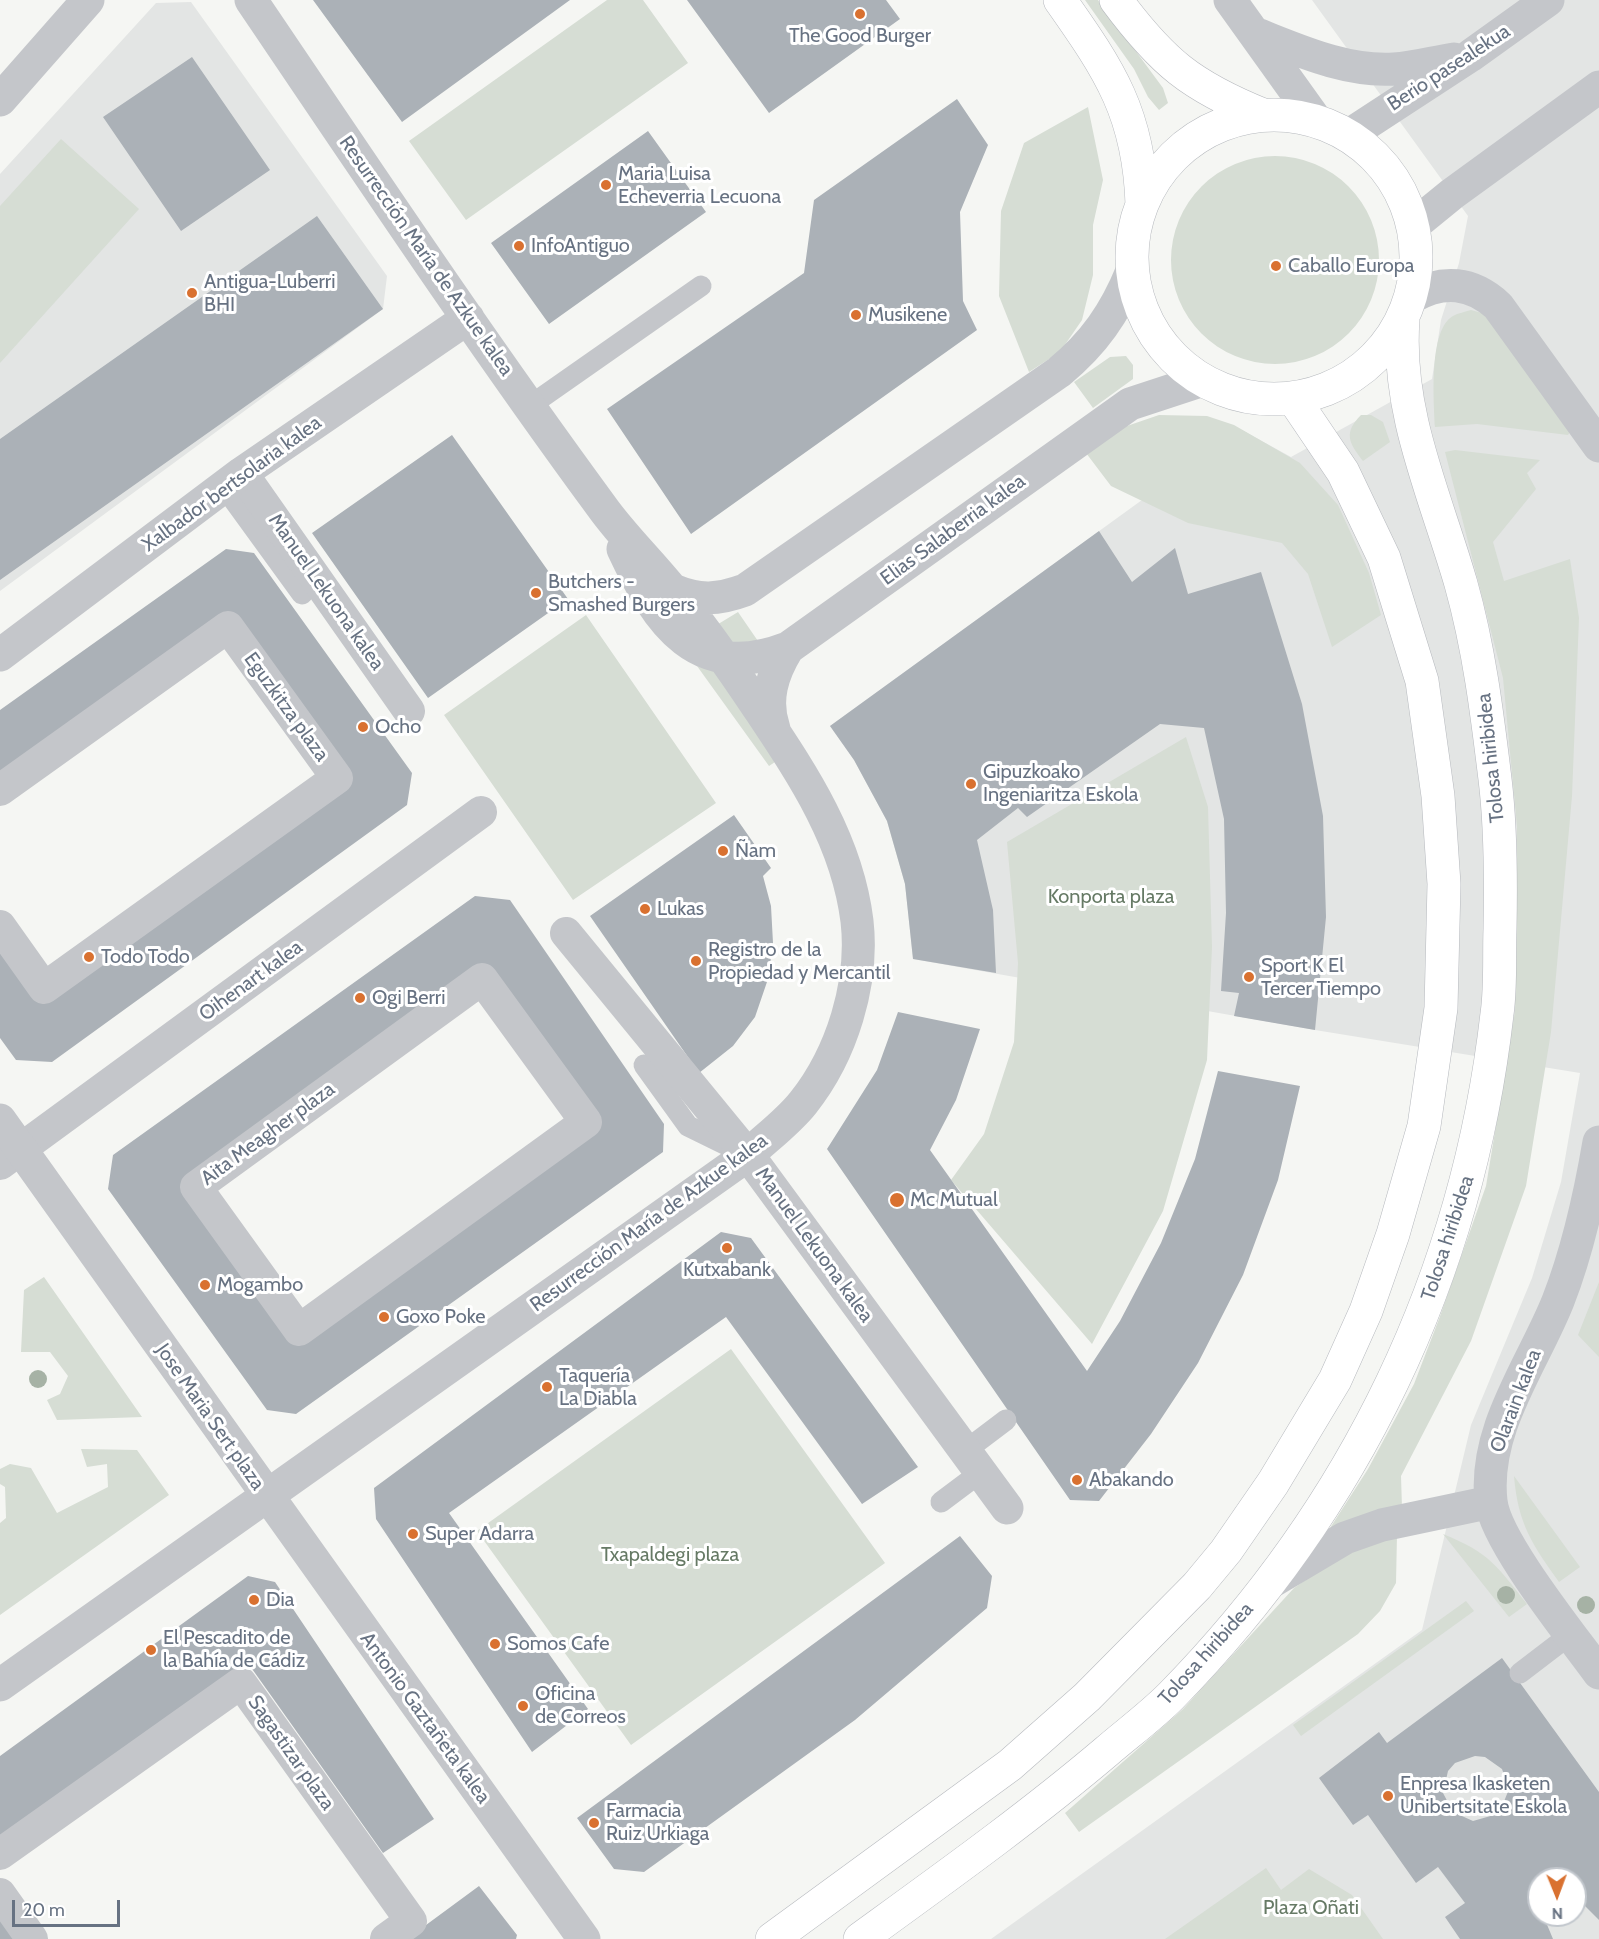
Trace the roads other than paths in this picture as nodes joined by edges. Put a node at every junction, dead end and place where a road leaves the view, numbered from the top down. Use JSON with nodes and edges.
{"nodes":[{"id":1,"x":88,"y":0,"type":"edge"},
{"id":2,"x":250,"y":0,"type":"edge"},
{"id":3,"x":1060,"y":0,"type":"edge"},
{"id":4,"x":1116,"y":0,"type":"edge"},
{"id":5,"x":1230,"y":0,"type":"edge"},
{"id":6,"x":1548,"y":0,"type":"edge"},
{"id":7,"x":1254,"y":33,"type":"junction"},
{"id":8,"x":1470,"y":56,"type":"junction"},
{"id":9,"x":1599,"y":87,"type":"edge"},
{"id":10,"x":0,"y":100,"type":"edge"},
{"id":11,"x":1263,"y":115,"type":"junction"},
{"id":12,"x":1316,"y":120,"type":"junction"},
{"id":13,"x":1349,"y":135,"type":"junction"},
{"id":14,"x":1142,"y":204,"type":"junction"},
{"id":15,"x":1414,"y":225,"type":"junction"},
{"id":16,"x":1132,"y":271,"type":"junction"},
{"id":17,"x":701,"y":286,"type":"dead end"},
{"id":18,"x":1407,"y":309,"type":"junction"},
{"id":19,"x":468,"y":318,"type":"junction"},
{"id":20,"x":1203,"y":380,"type":"junction"},
{"id":21,"x":1293,"y":398,"type":"junction"},
{"id":22,"x":531,"y":405,"type":"junction"},
{"id":23,"x":1599,"y":446,"type":"edge"},
{"id":24,"x":233,"y":480,"type":"junction"},
{"id":25,"x":604,"y":510,"type":"junction"},
{"id":26,"x":672,"y":590,"type":"junction"},
{"id":27,"x":302,"y":594,"type":"dead end"},
{"id":28,"x":788,"y":648,"type":"junction"},
{"id":29,"x":0,"y":655,"type":"edge"},
{"id":30,"x":725,"y":659,"type":"junction"},
{"id":31,"x":409,"y":711,"type":"dead end"},
{"id":32,"x":776,"y":734,"type":"junction"},
{"id":33,"x":0,"y":790,"type":"edge"},
{"id":34,"x":481,"y":812,"type":"dead end"},
{"id":35,"x":0,"y":926,"type":"edge"},
{"id":36,"x":566,"y":933,"type":"dead end"},
{"id":37,"x":644,"y":1065,"type":"dead end"},
{"id":38,"x":0,"y":1120,"type":"edge"},
{"id":39,"x":586,"y":1122,"type":"joint"},
{"id":40,"x":1599,"y":1142,"type":"edge"},
{"id":41,"x":748,"y":1155,"type":"junction"},
{"id":42,"x":10,"y":1157,"type":"edge"},
{"id":43,"x":1006,"y":1420,"type":"dead end"},
{"id":44,"x":973,"y":1461,"type":"junction"},
{"id":45,"x":267,"y":1497,"type":"junction"},
{"id":46,"x":941,"y":1502,"type":"dead end"},
{"id":47,"x":1491,"y":1502,"type":"junction"},
{"id":48,"x":1007,"y":1508,"type":"dead end"},
{"id":49,"x":1271,"y":1582,"type":"junction"},
{"id":50,"x":1571,"y":1634,"type":"junction"},
{"id":51,"x":1520,"y":1673,"type":"dead end"},
{"id":52,"x":1599,"y":1673,"type":"edge"},
{"id":53,"x":0,"y":1685,"type":"edge"},
{"id":54,"x":0,"y":1854,"type":"edge"},
{"id":55,"x":0,"y":1894,"type":"edge"},
{"id":56,"x":32,"y":1939,"type":"edge"},
{"id":57,"x":386,"y":1939,"type":"edge"},
{"id":58,"x":584,"y":1939,"type":"edge"},
{"id":59,"x":772,"y":1939,"type":"edge"},
{"id":60,"x":860,"y":1939,"type":"edge"}],
"edges":[{"from":1,"to":10,"type":"street"},
{"from":2,"to":19,"type":"street","name":"Resurrección María de Azkue kalea"},
{"from":3,"to":14,"type":"main road"},
{"from":4,"to":11,"type":"main road"},
{"from":5,"to":7,"type":"street"},
{"from":6,"to":8,"type":"street","name":"Berio pasealekua"},
{"from":7,"to":8,"type":"street"},
{"from":7,"to":12,"type":"street"},
{"from":8,"to":13,"type":"street","name":"Berio pasealekua"},
{"from":9,"to":15,"type":"street"},
{"from":11,"to":12,"type":"main road","name":"Tolosa hiribidea"},
{"from":11,"to":14,"type":"main road"},
{"from":12,"to":13,"type":"main road","name":"Tolosa hiribidea"},
{"from":13,"to":15,"type":"main road","name":"Tolosa hiribidea"},
{"from":14,"to":16,"type":"main road"},
{"from":15,"to":18,"type":"main road","name":"Tolosa hiribidea"},
{"from":16,"to":20,"type":"main road"},
{"from":16,"to":26,"type":"street"},
{"from":17,"to":22,"type":"lane"},
{"from":18,"to":21,"type":"main road"},
{"from":18,"to":23,"type":"street"},
{"from":18,"to":49,"type":"main road","name":"Tolosa hiribidea"},
{"from":19,"to":22,"type":"street","name":"Resurrección María de Azkue kalea"},
{"from":19,"to":24,"type":"street","name":"Xalbador bertsolaria kalea"},
{"from":20,"to":21,"type":"main road"},
{"from":20,"to":28,"type":"street","name":"Elias Salaberria kalea"},
{"from":21,"to":59,"type":"main road"},
{"from":22,"to":25,"type":"street","name":"Resurrección María de Azkue kalea"},
{"from":24,"to":27,"type":"lane"},
{"from":24,"to":29,"type":"street","name":"Xalbador bertsolaria kalea"},
{"from":24,"to":31,"type":"street","name":"Manuel Lekuona kalea"},
{"from":25,"to":26,"type":"street","name":"Resurrección María de Azkue kalea"},
{"from":25,"to":30,"type":"street","name":"Resurrección María de Azkue kalea"},
{"from":26,"to":30,"type":"street","name":"Resurrección María de Azkue kalea"},
{"from":28,"to":30,"type":"street","name":"Resurrección María de Azkue kalea"},
{"from":28,"to":32,"type":"street","name":"Elias Salaberria kalea"},
{"from":30,"to":32,"type":"street","name":"Resurrección María de Azkue kalea"},
{"from":32,"to":41,"type":"street","name":"Resurrección María de Azkue kalea"},
{"from":33,"to":35,"type":"street","name":"Eguzkitza plaza"},
{"from":34,"to":42,"type":"street","name":"Oihenart kalea"},
{"from":36,"to":41,"type":"street","name":"Manuel Lekuona kalea"},
{"from":37,"to":41,"type":"lane"},
{"from":38,"to":42,"type":"street","name":"Jose Maria Sert plaza"},
{"from":39,"to":39,"type":"street","name":"Aita Meagher plaza"},
{"from":40,"to":47,"type":"street","name":"Olarain kalea"},
{"from":41,"to":44,"type":"street","name":"Manuel Lekuona kalea"},
{"from":41,"to":45,"type":"street","name":"Resurrección María de Azkue kalea"},
{"from":42,"to":45,"type":"street","name":"Jose Maria Sert plaza"},
{"from":43,"to":44,"type":"lane"},
{"from":44,"to":46,"type":"lane"},
{"from":44,"to":48,"type":"street","name":"Manuel Lekuona kalea"},
{"from":45,"to":53,"type":"street","name":"Jose Maria Sert plaza"},
{"from":45,"to":58,"type":"street","name":"Antonio Gaztañeta kalea"},
{"from":47,"to":49,"type":"street"},
{"from":47,"to":50,"type":"street","name":"Olarain kalea"},
{"from":49,"to":60,"type":"main road","name":"Tolosa hiribidea"},
{"from":50,"to":51,"type":"lane"},
{"from":50,"to":52,"type":"street","name":"Olarain kalea"},
{"from":54,"to":57,"type":"street","name":"Sagastizar plaza"},
{"from":55,"to":56,"type":"street"}]}
